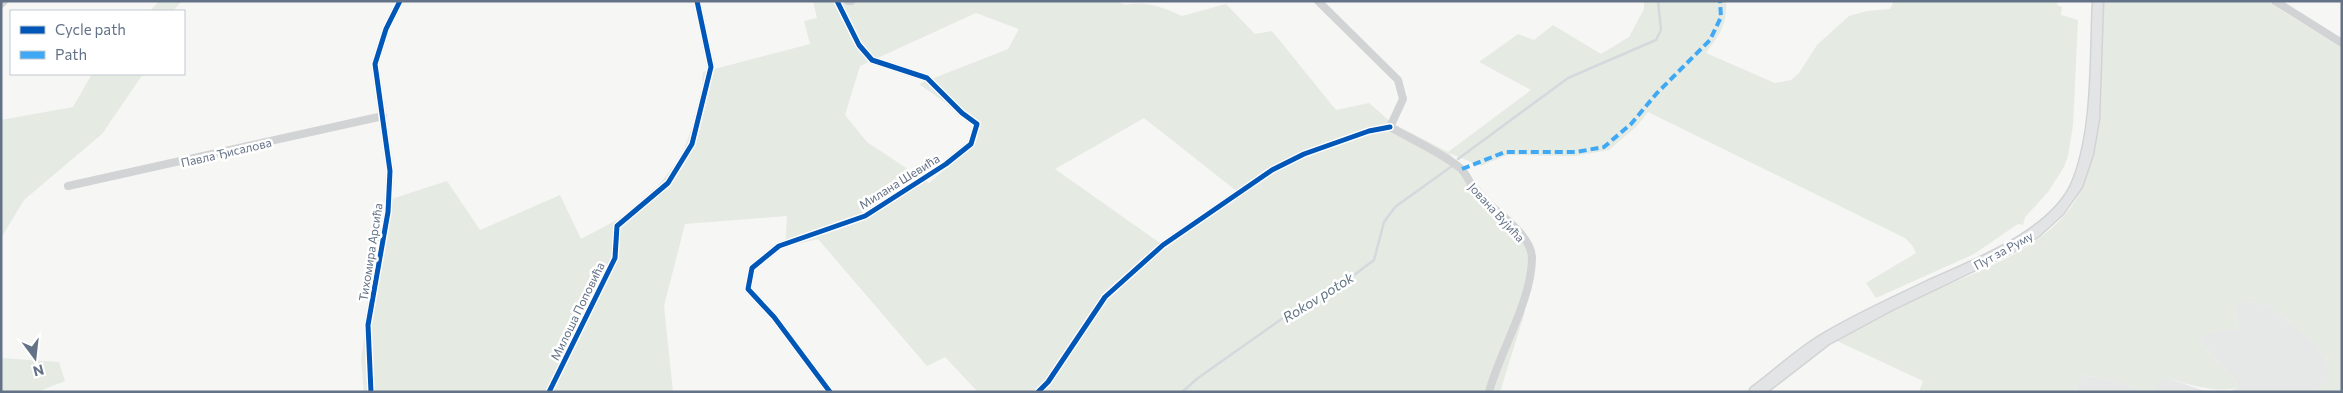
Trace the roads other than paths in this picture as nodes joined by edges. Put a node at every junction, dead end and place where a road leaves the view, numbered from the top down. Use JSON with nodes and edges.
{"nodes":[{"id":1,"x":4,"y":1,"type":"edge"},
{"id":2,"x":400,"y":1,"type":"edge"},
{"id":3,"x":697,"y":1,"type":"edge"},
{"id":4,"x":837,"y":1,"type":"edge"},
{"id":5,"x":1318,"y":1,"type":"edge"},
{"id":6,"x":2098,"y":1,"type":"edge"},
{"id":7,"x":2275,"y":1,"type":"edge"},
{"id":8,"x":1,"y":4,"type":"edge"},
{"id":9,"x":2342,"y":43,"type":"edge"},
{"id":10,"x":383,"y":116,"type":"junction"},
{"id":11,"x":1390,"y":127,"type":"junction"},
{"id":12,"x":68,"y":186,"type":"dead end"},
{"id":13,"x":371,"y":392,"type":"edge"},
{"id":14,"x":548,"y":392,"type":"edge"},
{"id":15,"x":830,"y":392,"type":"edge"},
{"id":16,"x":1038,"y":392,"type":"edge"},
{"id":17,"x":1489,"y":392,"type":"edge"},
{"id":18,"x":1756,"y":392,"type":"edge"}],
"edges":[{"from":1,"to":8,"type":"street"},
{"from":2,"to":10,"type":"street","name":"Тихомира Арсића"},
{"from":3,"to":14,"type":"street","name":"Милоша Поповића"},
{"from":4,"to":15,"type":"street","name":"Милана Шевића"},
{"from":5,"to":11,"type":"street"},
{"from":6,"to":18,"type":"main road","name":"Пут за Руму"},
{"from":7,"to":9,"type":"street"},
{"from":10,"to":12,"type":"street","name":"Павла Ђисалова"},
{"from":10,"to":13,"type":"street","name":"Тихомира Арсића"},
{"from":11,"to":16,"type":"street"},
{"from":11,"to":17,"type":"street","name":"Јована Вујића"}]}
